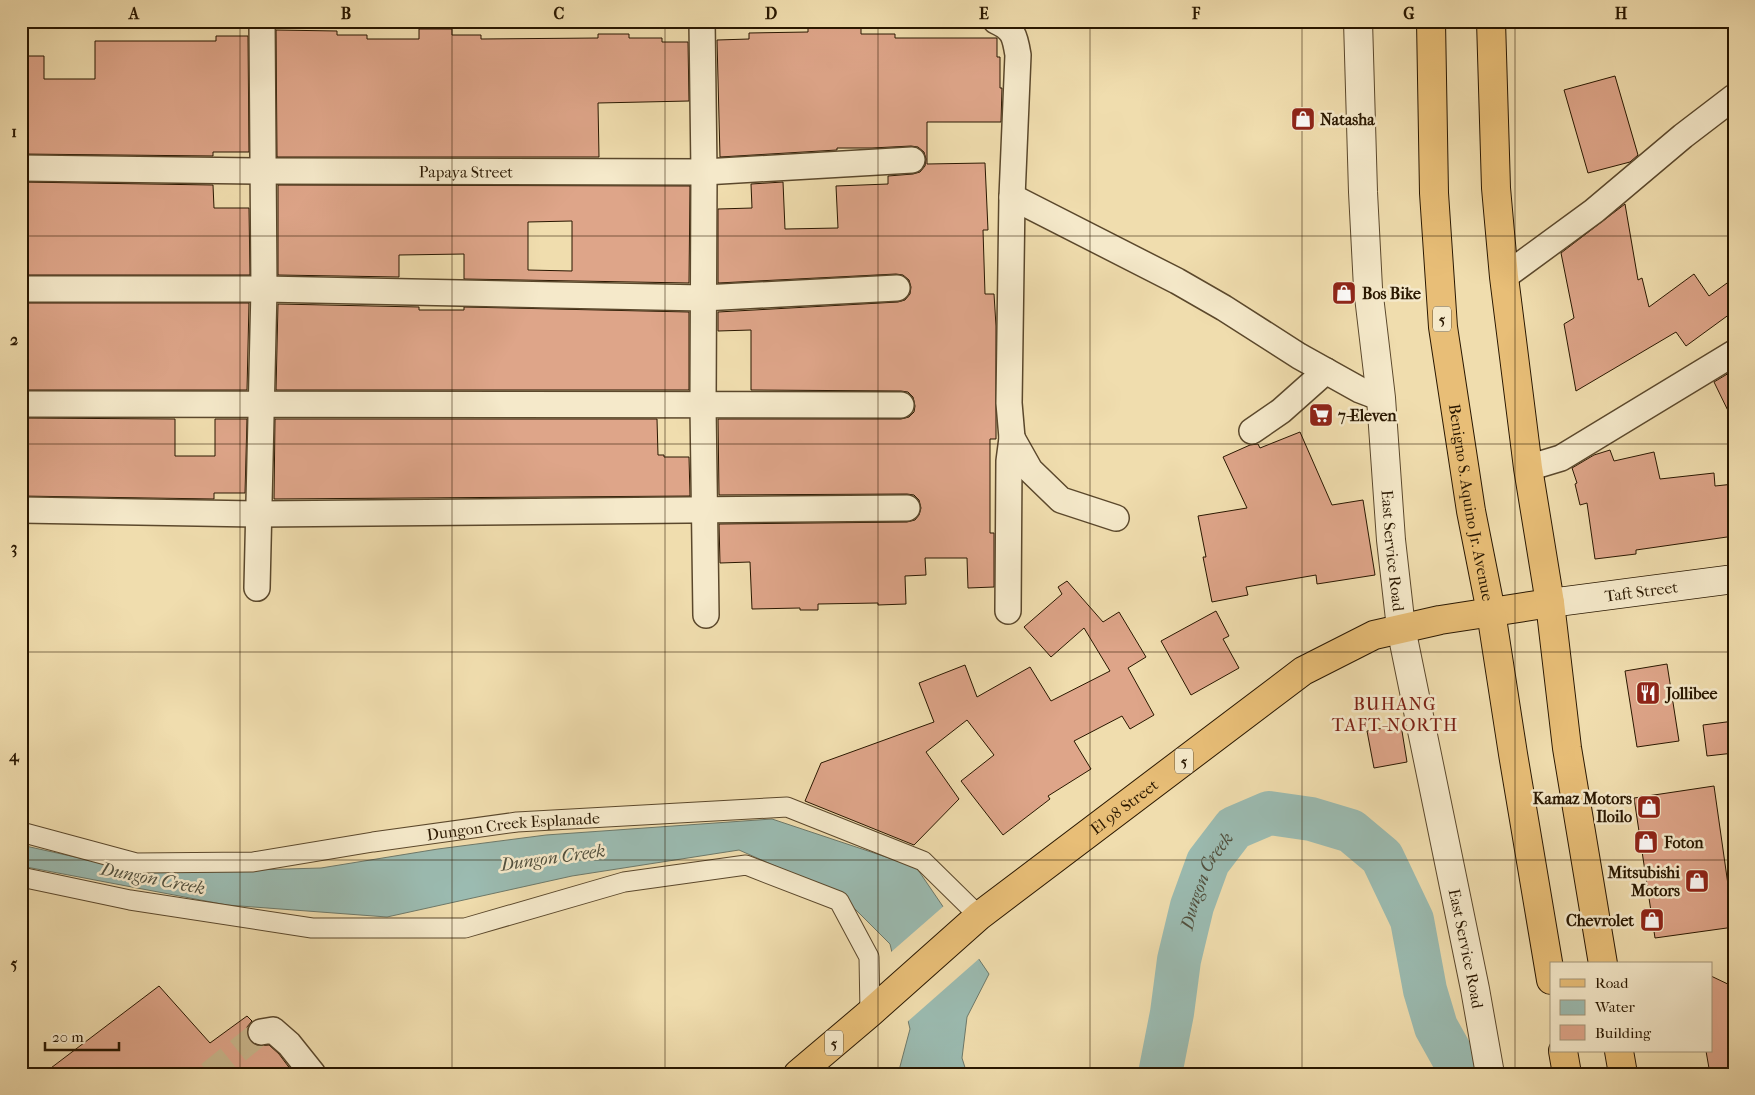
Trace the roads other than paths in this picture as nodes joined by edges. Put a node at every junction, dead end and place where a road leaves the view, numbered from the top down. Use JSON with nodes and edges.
{"nodes":[{"id":1,"x":262,"y":21,"type":"edge"},
{"id":2,"x":702,"y":21,"type":"edge"},
{"id":3,"x":996,"y":21,"type":"edge"},
{"id":4,"x":1358,"y":21,"type":"edge"},
{"id":5,"x":1430,"y":21,"type":"edge"},
{"id":6,"x":1491,"y":21,"type":"edge"},
{"id":7,"x":1734,"y":97,"type":"edge"},
{"id":8,"x":912,"y":160,"type":"dead end"},
{"id":9,"x":21,"y":168,"type":"edge"},
{"id":10,"x":263,"y":171,"type":"junction"},
{"id":11,"x":704,"y":172,"type":"junction"},
{"id":12,"x":1012,"y":197,"type":"junction"},
{"id":13,"x":1504,"y":277,"type":"junction"},
{"id":14,"x":897,"y":288,"type":"dead end"},
{"id":15,"x":21,"y":289,"type":"edge"},
{"id":16,"x":264,"y":289,"type":"junction"},
{"id":17,"x":703,"y":298,"type":"junction"},
{"id":18,"x":1734,"y":353,"type":"edge"},
{"id":19,"x":1326,"y":371,"type":"junction"},
{"id":20,"x":1381,"y":398,"type":"junction"},
{"id":21,"x":21,"y":404,"type":"edge"},
{"id":22,"x":262,"y":404,"type":"junction"},
{"id":23,"x":901,"y":405,"type":"dead end"},
{"id":24,"x":703,"y":406,"type":"junction"},
{"id":25,"x":1252,"y":431,"type":"dead end"},
{"id":26,"x":1012,"y":438,"type":"junction"},
{"id":27,"x":1528,"y":468,"type":"junction"},
{"id":28,"x":907,"y":508,"type":"dead end"},
{"id":29,"x":21,"y":510,"type":"edge"},
{"id":30,"x":705,"y":510,"type":"junction"},
{"id":31,"x":259,"y":514,"type":"junction"},
{"id":32,"x":1116,"y":518,"type":"dead end"},
{"id":33,"x":1734,"y":579,"type":"edge"},
{"id":34,"x":257,"y":588,"type":"dead end"},
{"id":35,"x":1550,"y":604,"type":"junction"},
{"id":36,"x":1008,"y":611,"type":"dead end"},
{"id":37,"x":1491,"y":612,"type":"junction"},
{"id":38,"x":706,"y":615,"type":"dead end"},
{"id":39,"x":1401,"y":628,"type":"junction"},
{"id":40,"x":21,"y":832,"type":"edge"},
{"id":41,"x":21,"y":877,"type":"edge"},
{"id":42,"x":979,"y":916,"type":"junction"},
{"id":43,"x":1603,"y":962,"type":"edge"},
{"id":44,"x":1550,"y":974,"type":"edge"},
{"id":45,"x":870,"y":1013,"type":"junction"},
{"id":46,"x":267,"y":1031,"type":"dead end"},
{"id":47,"x":1563,"y":1052,"type":"edge"},
{"id":48,"x":1619,"y":1052,"type":"edge"},
{"id":49,"x":313,"y":1074,"type":"edge"},
{"id":50,"x":798,"y":1074,"type":"edge"},
{"id":51,"x":1490,"y":1074,"type":"edge"},
{"id":52,"x":1567,"y":1074,"type":"edge"},
{"id":53,"x":1623,"y":1074,"type":"edge"}],
"edges":[{"from":1,"to":10,"type":"street"},
{"from":2,"to":11,"type":"street"},
{"from":3,"to":12,"type":"street"},
{"from":4,"to":20,"type":"street","name":"East Service Road"},
{"from":5,"to":37,"type":"main road","name":"Benigno S. Aquino Jr. Avenue","number":"5"},
{"from":6,"to":13,"type":"main road"},
{"from":7,"to":13,"type":"street"},
{"from":8,"to":11,"type":"street","name":"Papaya Street"},
{"from":9,"to":10,"type":"street","name":"Papaya Street"},
{"from":10,"to":11,"type":"street","name":"Papaya Street"},
{"from":10,"to":16,"type":"street"},
{"from":11,"to":17,"type":"street"},
{"from":12,"to":19,"type":"street"},
{"from":12,"to":26,"type":"street"},
{"from":13,"to":27,"type":"main road"},
{"from":14,"to":17,"type":"street"},
{"from":15,"to":16,"type":"street"},
{"from":16,"to":17,"type":"street"},
{"from":16,"to":22,"type":"street"},
{"from":17,"to":24,"type":"street"},
{"from":18,"to":27,"type":"street"},
{"from":19,"to":20,"type":"street"},
{"from":19,"to":25,"type":"street"},
{"from":20,"to":39,"type":"street","name":"East Service Road"},
{"from":21,"to":22,"type":"street"},
{"from":22,"to":24,"type":"street"},
{"from":22,"to":31,"type":"street"},
{"from":23,"to":24,"type":"street"},
{"from":24,"to":30,"type":"street"},
{"from":26,"to":32,"type":"street"},
{"from":26,"to":36,"type":"street"},
{"from":27,"to":35,"type":"main road"},
{"from":28,"to":30,"type":"street"},
{"from":29,"to":31,"type":"street"},
{"from":30,"to":31,"type":"street"},
{"from":30,"to":38,"type":"street"},
{"from":31,"to":34,"type":"street"},
{"from":33,"to":35,"type":"street","name":"Taft Street"},
{"from":35,"to":37,"type":"main road","name":"El 98 Street","number":"5"},
{"from":35,"to":43,"type":"main road"},
{"from":37,"to":39,"type":"main road","name":"El 98 Street","number":"5"},
{"from":37,"to":44,"type":"main road","name":"Benigno S. Aquino Jr. Avenue"},
{"from":39,"to":42,"type":"main road","name":"El 98 Street","number":"5"},
{"from":39,"to":51,"type":"street","name":"East Service Road"},
{"from":40,"to":42,"type":"street","name":"Dungon Creek Esplanade"},
{"from":41,"to":45,"type":"street"},
{"from":42,"to":45,"type":"main road","name":"El 98 Street","number":"5"},
{"from":45,"to":50,"type":"main road","name":"El 98 Street","number":"5"},
{"from":46,"to":49,"type":"street"},
{"from":47,"to":52,"type":"main road"},
{"from":48,"to":53,"type":"main road"}]}
